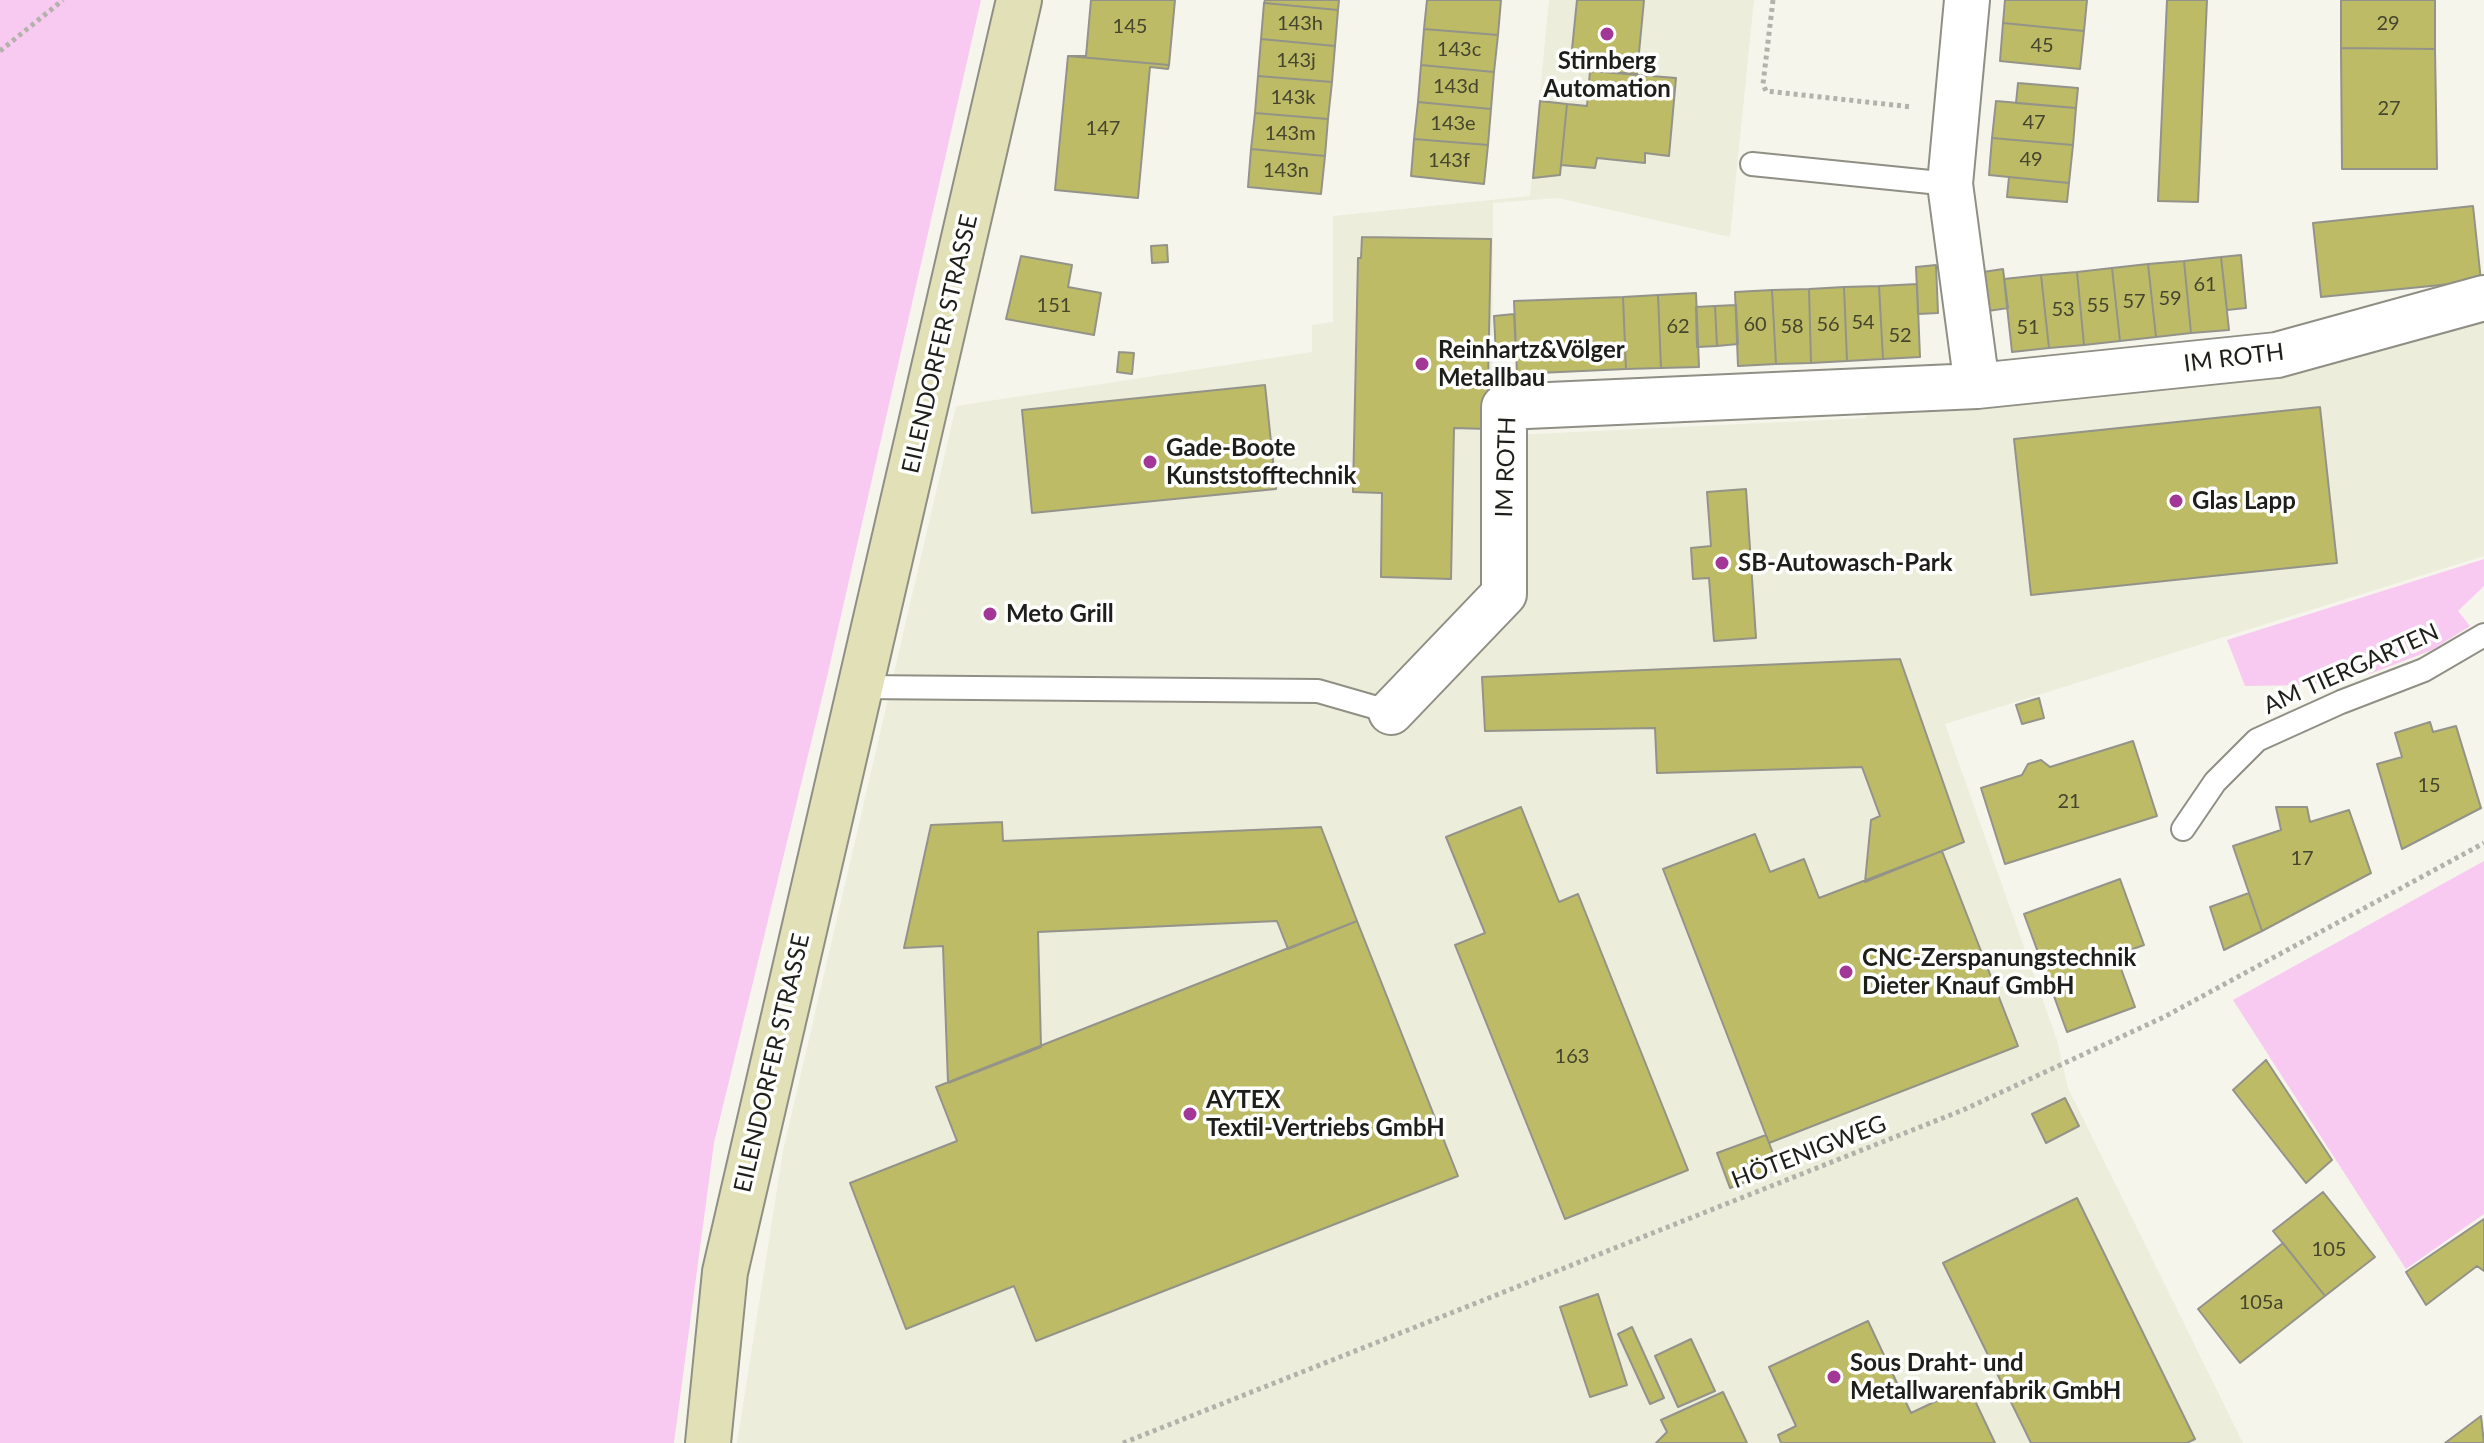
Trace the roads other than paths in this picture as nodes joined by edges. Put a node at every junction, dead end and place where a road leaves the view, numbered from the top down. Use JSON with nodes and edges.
{"nodes":[{"id":1,"x":1019,"y":0,"type":"edge"},
{"id":2,"x":1967,"y":0,"type":"edge"},
{"id":3,"x":1752,"y":164,"type":"dead end"},
{"id":4,"x":1950,"y":184,"type":"junction"},
{"id":5,"x":2484,"y":298,"type":"edge"},
{"id":6,"x":1977,"y":386,"type":"junction"},
{"id":7,"x":2484,"y":635,"type":"edge"},
{"id":8,"x":860,"y":687,"type":"junction"},
{"id":9,"x":1391,"y":712,"type":"joint"},
{"id":10,"x":2183,"y":829,"type":"dead end"},
{"id":11,"x":708,"y":1443,"type":"edge"}],
"edges":[{"from":1,"to":8,"type":"street","name":"EILENDORFER STRASSE"},
{"from":2,"to":4,"type":"street"},
{"from":3,"to":4,"type":"lane"},
{"from":4,"to":6,"type":"street"},
{"from":5,"to":6,"type":"street","name":"IM ROTH"},
{"from":6,"to":9,"type":"street","name":"IM ROTH"},
{"from":7,"to":10,"type":"lane","name":"AM TIERGARTEN"},
{"from":8,"to":9,"type":"lane"},
{"from":8,"to":11,"type":"street","name":"EILENDORFER STRASSE"}]}
